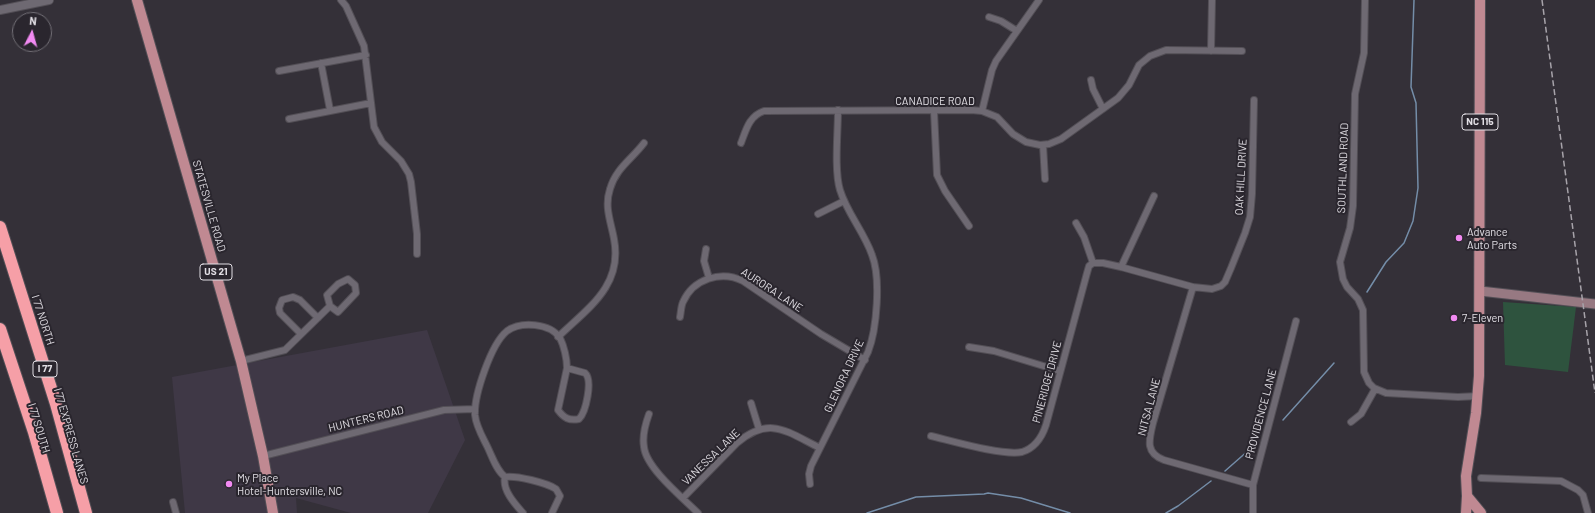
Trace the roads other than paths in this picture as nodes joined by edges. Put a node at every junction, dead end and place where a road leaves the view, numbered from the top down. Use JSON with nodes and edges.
{"nodes":[{"id":1,"x":49,"y":0,"type":"edge"},
{"id":2,"x":138,"y":0,"type":"edge"},
{"id":3,"x":341,"y":0,"type":"edge"},
{"id":4,"x":1039,"y":0,"type":"edge"},
{"id":5,"x":1212,"y":0,"type":"edge"},
{"id":6,"x":1365,"y":0,"type":"edge"},
{"id":7,"x":1480,"y":0,"type":"edge"},
{"id":8,"x":346,"y":3,"type":"edge"},
{"id":9,"x":0,"y":10,"type":"edge"},
{"id":10,"x":989,"y":17,"type":"dead end"},
{"id":11,"x":1016,"y":31,"type":"junction"},
{"id":12,"x":1211,"y":51,"type":"junction"},
{"id":13,"x":1242,"y":51,"type":"dead end"},
{"id":14,"x":366,"y":55,"type":"junction"},
{"id":15,"x":321,"y":63,"type":"junction"},
{"id":16,"x":279,"y":71,"type":"dead end"},
{"id":17,"x":1091,"y":80,"type":"dead end"},
{"id":18,"x":1254,"y":100,"type":"dead end"},
{"id":19,"x":371,"y":103,"type":"junction"},
{"id":20,"x":1103,"y":108,"type":"junction"},
{"id":21,"x":330,"y":110,"type":"junction"},
{"id":22,"x":838,"y":110,"type":"junction"},
{"id":23,"x":934,"y":111,"type":"junction"},
{"id":24,"x":982,"y":111,"type":"junction"},
{"id":25,"x":289,"y":119,"type":"dead end"},
{"id":26,"x":644,"y":143,"type":"dead end"},
{"id":27,"x":741,"y":143,"type":"dead end"},
{"id":28,"x":1043,"y":145,"type":"junction"},
{"id":29,"x":1045,"y":179,"type":"dead end"},
{"id":30,"x":1154,"y":196,"type":"dead end"},
{"id":31,"x":844,"y":201,"type":"junction"},
{"id":32,"x":818,"y":214,"type":"dead end"},
{"id":33,"x":1076,"y":223,"type":"dead end"},
{"id":34,"x":969,"y":226,"type":"dead end"},
{"id":35,"x":0,"y":227,"type":"edge"},
{"id":36,"x":706,"y":249,"type":"dead end"},
{"id":37,"x":0,"y":253,"type":"edge"},
{"id":38,"x":417,"y":254,"type":"dead end"},
{"id":39,"x":1093,"y":263,"type":"junction"},
{"id":40,"x":1122,"y":267,"type":"junction"},
{"id":41,"x":709,"y":278,"type":"junction"},
{"id":42,"x":1193,"y":286,"type":"junction"},
{"id":43,"x":1480,"y":291,"type":"junction"},
{"id":44,"x":1595,"y":304,"type":"edge"},
{"id":45,"x":330,"y":306,"type":"junction"},
{"id":46,"x":680,"y":317,"type":"dead end"},
{"id":47,"x":318,"y":318,"type":"junction"},
{"id":48,"x":1296,"y":321,"type":"dead end"},
{"id":49,"x":0,"y":329,"type":"edge"},
{"id":50,"x":301,"y":334,"type":"junction"},
{"id":51,"x":558,"y":337,"type":"junction"},
{"id":52,"x":969,"y":347,"type":"dead end"},
{"id":53,"x":0,"y":351,"type":"edge"},
{"id":54,"x":865,"y":360,"type":"junction"},
{"id":55,"x":241,"y":361,"type":"junction"},
{"id":56,"x":567,"y":368,"type":"junction"},
{"id":57,"x":1060,"y":371,"type":"junction"},
{"id":58,"x":1375,"y":389,"type":"junction"},
{"id":59,"x":1478,"y":396,"type":"junction"},
{"id":60,"x":751,"y":404,"type":"dead end"},
{"id":61,"x":475,"y":409,"type":"junction"},
{"id":62,"x":649,"y":414,"type":"dead end"},
{"id":63,"x":1351,"y":422,"type":"dead end"},
{"id":64,"x":759,"y":429,"type":"junction"},
{"id":65,"x":931,"y":436,"type":"dead end"},
{"id":66,"x":820,"y":448,"type":"junction"},
{"id":67,"x":263,"y":456,"type":"junction"},
{"id":68,"x":505,"y":477,"type":"junction"},
{"id":69,"x":1482,"y":478,"type":"dead end"},
{"id":70,"x":810,"y":484,"type":"dead end"},
{"id":71,"x":1253,"y":485,"type":"junction"},
{"id":72,"x":1467,"y":496,"type":"junction"},
{"id":73,"x":683,"y":498,"type":"junction"},
{"id":74,"x":173,"y":502,"type":"dead end"},
{"id":75,"x":50,"y":513,"type":"edge"},
{"id":76,"x":57,"y":513,"type":"edge"},
{"id":77,"x":79,"y":513,"type":"edge"},
{"id":78,"x":86,"y":513,"type":"edge"},
{"id":79,"x":176,"y":513,"type":"edge"},
{"id":80,"x":272,"y":513,"type":"edge"},
{"id":81,"x":523,"y":513,"type":"edge"},
{"id":82,"x":552,"y":513,"type":"edge"},
{"id":83,"x":698,"y":513,"type":"edge"},
{"id":84,"x":1253,"y":513,"type":"edge"},
{"id":85,"x":1466,"y":513,"type":"edge"},
{"id":86,"x":1481,"y":513,"type":"edge"},
{"id":87,"x":1588,"y":513,"type":"edge"}],
"edges":[{"from":1,"to":9,"type":"street"},
{"from":2,"to":55,"type":"main road","name":"STATESVILLE ROAD","number":"US 21"},
{"from":3,"to":8,"type":"street"},
{"from":4,"to":11,"type":"street"},
{"from":5,"to":12,"type":"street"},
{"from":6,"to":58,"type":"street","name":"SOUTHLAND ROAD"},
{"from":7,"to":43,"type":"main road","number":"NC 115"},
{"from":8,"to":14,"type":"street"},
{"from":10,"to":11,"type":"street"},
{"from":11,"to":24,"type":"street"},
{"from":12,"to":13,"type":"street"},
{"from":12,"to":20,"type":"street"},
{"from":14,"to":15,"type":"street"},
{"from":14,"to":19,"type":"street"},
{"from":15,"to":16,"type":"street"},
{"from":15,"to":21,"type":"street"},
{"from":17,"to":20,"type":"street"},
{"from":18,"to":42,"type":"street","name":"OAK HILL DRIVE"},
{"from":19,"to":21,"type":"street"},
{"from":19,"to":38,"type":"street"},
{"from":20,"to":28,"type":"street"},
{"from":21,"to":25,"type":"street"},
{"from":22,"to":23,"type":"street","name":"CANADICE ROAD"},
{"from":22,"to":27,"type":"street","name":"CANADICE ROAD"},
{"from":22,"to":31,"type":"street","name":"GLENORA DRIVE"},
{"from":23,"to":24,"type":"street","name":"CANADICE ROAD"},
{"from":23,"to":34,"type":"street"},
{"from":24,"to":28,"type":"street","name":"CANADICE ROAD"},
{"from":26,"to":51,"type":"street"},
{"from":28,"to":29,"type":"street"},
{"from":30,"to":40,"type":"street"},
{"from":31,"to":32,"type":"street"},
{"from":31,"to":54,"type":"street","name":"GLENORA DRIVE"},
{"from":33,"to":39,"type":"street"},
{"from":35,"to":78,"type":"highway","name":"I 77 NORTH","number":"I 77"},
{"from":36,"to":41,"type":"street"},
{"from":37,"to":77,"type":"highway","name":"I 77 EXPRESS LANES","number":"I 77"},
{"from":39,"to":40,"type":"street","name":"OAK HILL DRIVE"},
{"from":39,"to":57,"type":"street","name":"PINERIDGE DRIVE"},
{"from":40,"to":42,"type":"street","name":"OAK HILL DRIVE"},
{"from":41,"to":46,"type":"street","name":"AURORA LANE"},
{"from":41,"to":54,"type":"street","name":"AURORA LANE"},
{"from":42,"to":71,"type":"street","name":"NITSA LANE"},
{"from":43,"to":44,"type":"main road"},
{"from":43,"to":59,"type":"main road","number":"NC 115"},
{"from":45,"to":45,"type":"street"},
{"from":45,"to":47,"type":"street"},
{"from":47,"to":50,"type":"street"},
{"from":47,"to":50,"type":"street"},
{"from":48,"to":71,"type":"street","name":"PROVIDENCE LANE"},
{"from":49,"to":76,"type":"highway","number":"I 77"},
{"from":50,"to":55,"type":"street"},
{"from":51,"to":56,"type":"street"},
{"from":51,"to":61,"type":"street"},
{"from":52,"to":57,"type":"street"},
{"from":53,"to":75,"type":"highway","name":"I 77 SOUTH"},
{"from":54,"to":66,"type":"street","name":"GLENORA DRIVE"},
{"from":55,"to":67,"type":"main road","name":"STATESVILLE ROAD","number":"US 21"},
{"from":56,"to":56,"type":"street"},
{"from":57,"to":65,"type":"street","name":"PINERIDGE DRIVE"},
{"from":58,"to":59,"type":"street"},
{"from":58,"to":63,"type":"street"},
{"from":59,"to":72,"type":"main road","number":"NC 115"},
{"from":60,"to":64,"type":"street"},
{"from":61,"to":67,"type":"street","name":"HUNTERS ROAD"},
{"from":61,"to":68,"type":"street"},
{"from":62,"to":73,"type":"street"},
{"from":64,"to":66,"type":"street","name":"VANESSA LANE"},
{"from":64,"to":73,"type":"street","name":"VANESSA LANE"},
{"from":66,"to":70,"type":"street","name":"GLENORA DRIVE"},
{"from":67,"to":80,"type":"main road","name":"STATESVILLE ROAD","number":"US 21"},
{"from":68,"to":81,"type":"street"},
{"from":68,"to":82,"type":"street"},
{"from":69,"to":87,"type":"street"},
{"from":71,"to":84,"type":"street","name":"PROVIDENCE LANE"},
{"from":72,"to":85,"type":"main road","number":"NC 115"},
{"from":72,"to":86,"type":"main road"},
{"from":73,"to":83,"type":"street"},
{"from":74,"to":79,"type":"street"}]}
